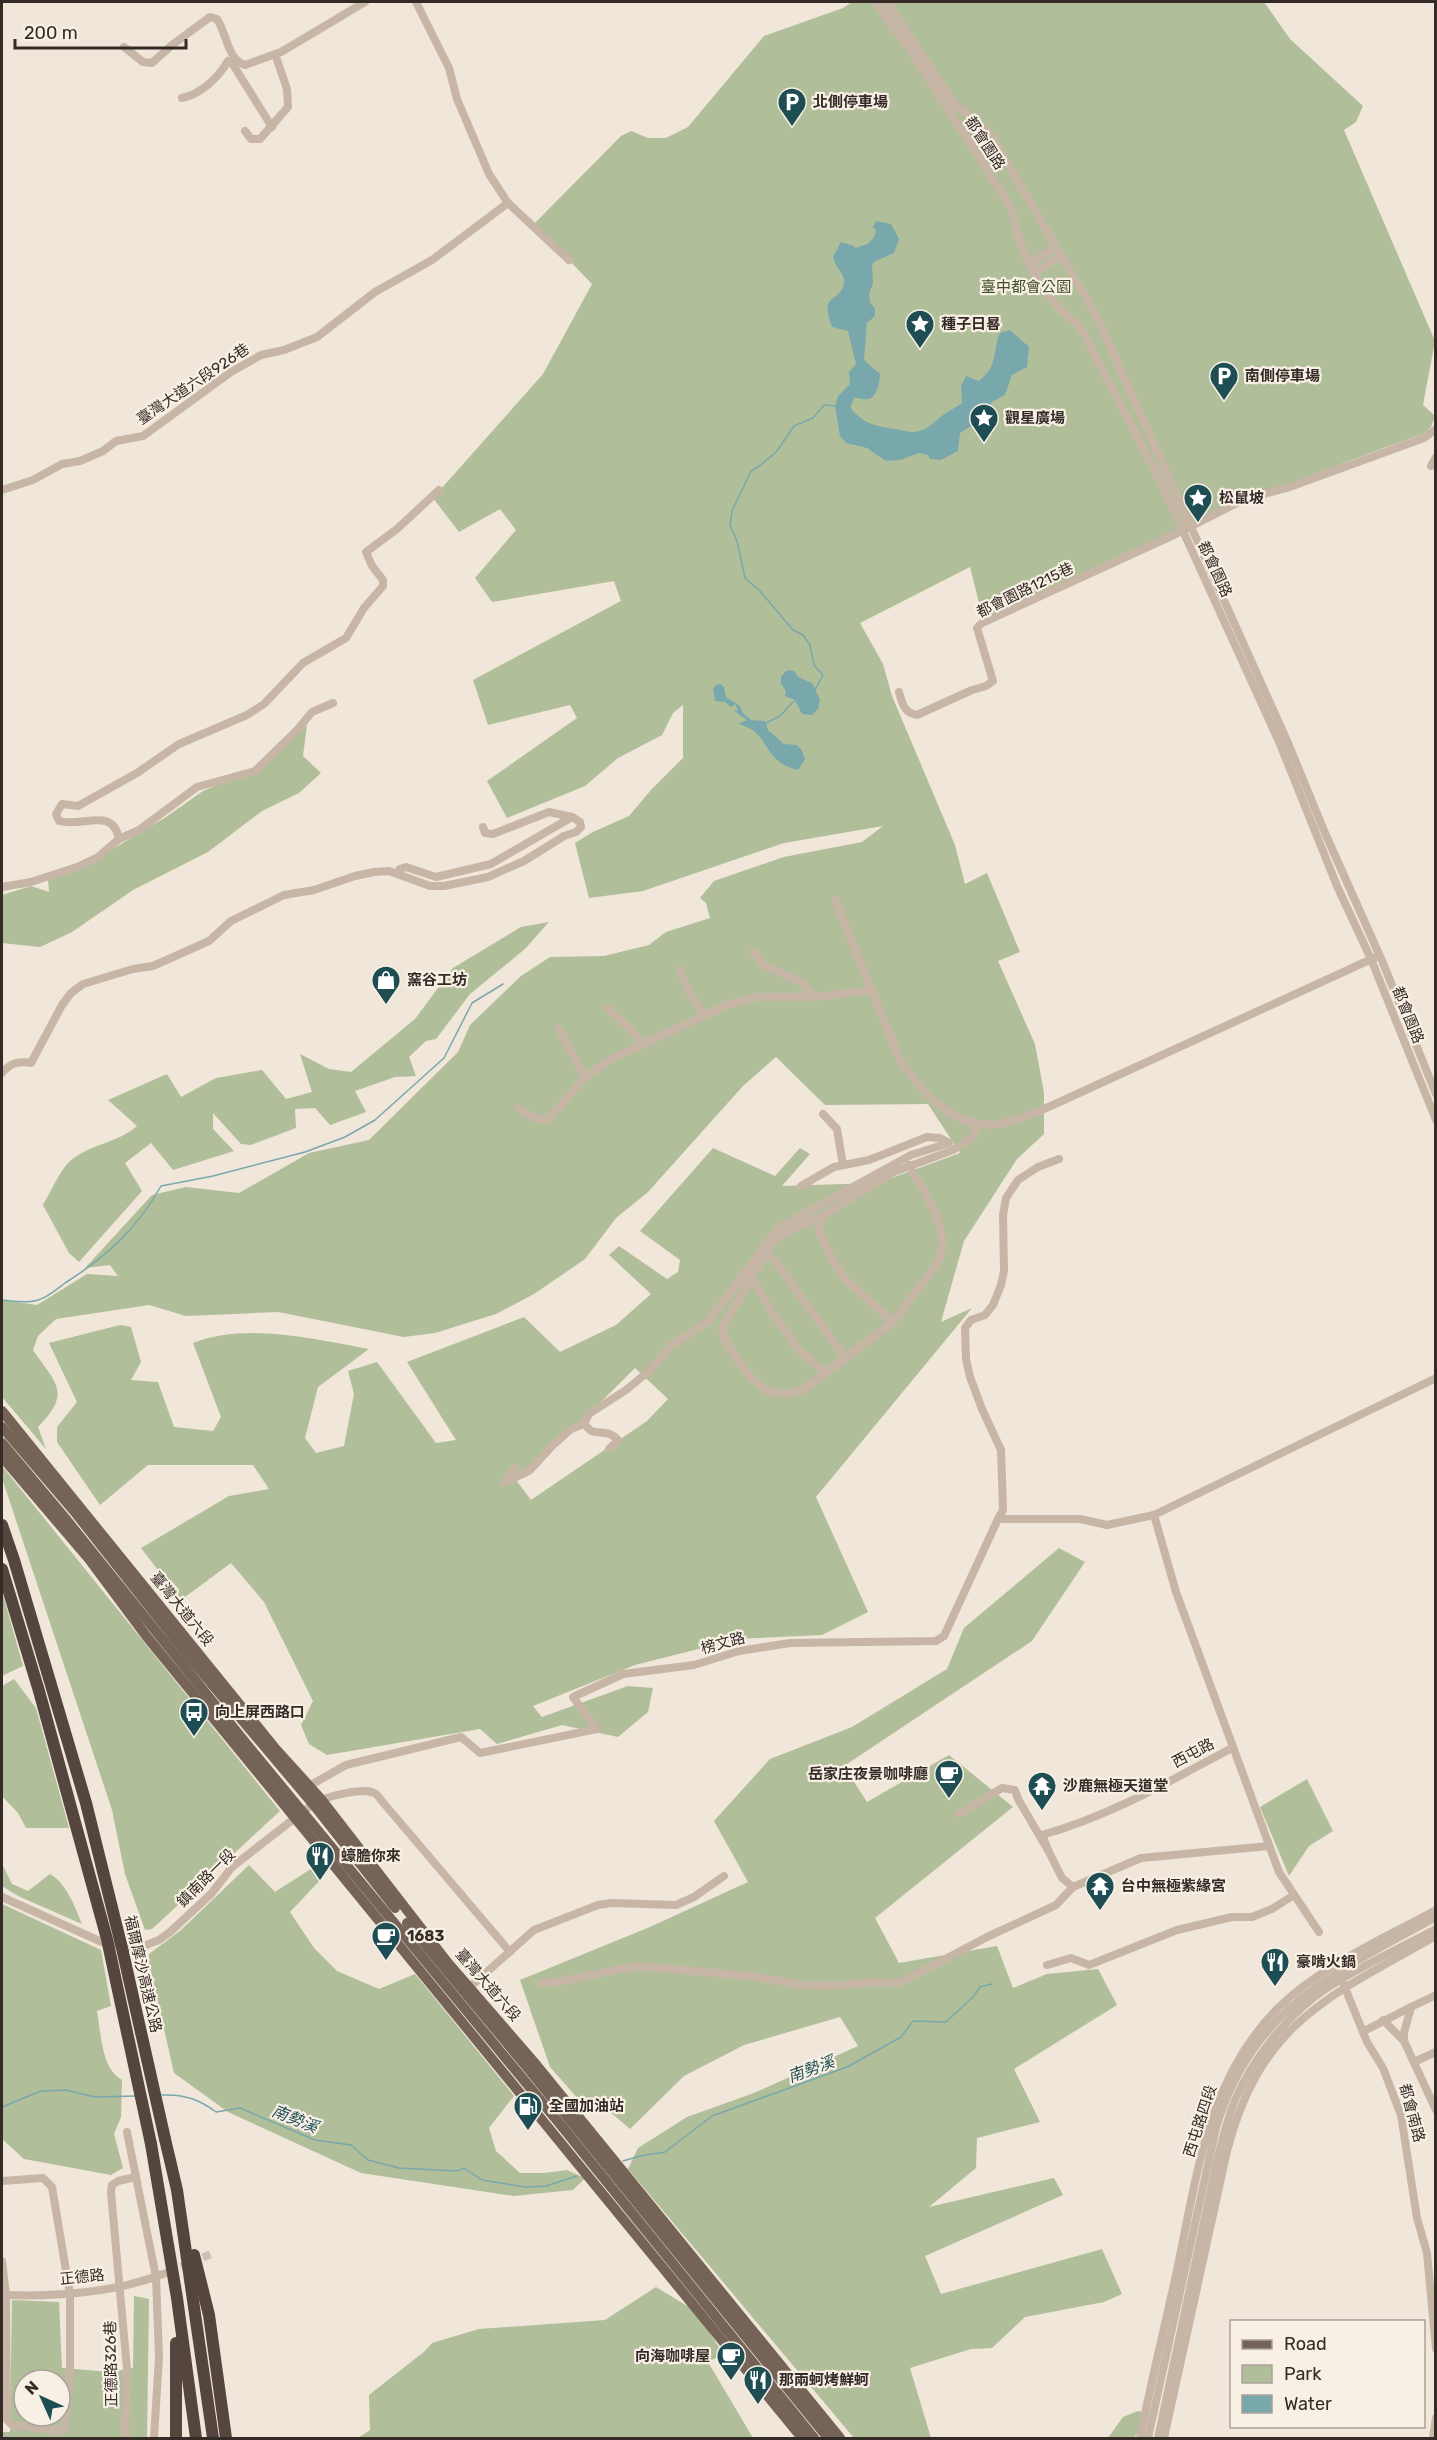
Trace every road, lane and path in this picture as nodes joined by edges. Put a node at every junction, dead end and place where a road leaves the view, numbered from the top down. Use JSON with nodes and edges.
{"nodes":[{"id":1,"x":365,"y":2,"type":"edge"},
{"id":2,"x":416,"y":2,"type":"edge"},
{"id":3,"x":874,"y":2,"type":"edge"},
{"id":4,"x":886,"y":2,"type":"edge"},
{"id":5,"x":124,"y":47,"type":"dead end"},
{"id":6,"x":275,"y":54,"type":"junction"},
{"id":7,"x":917,"y":54,"type":"junction"},
{"id":8,"x":926,"y":69,"type":"junction"},
{"id":9,"x":182,"y":98,"type":"dead end"},
{"id":10,"x":272,"y":127,"type":"junction"},
{"id":11,"x":245,"y":131,"type":"dead end"},
{"id":12,"x":508,"y":202,"type":"junction"},
{"id":13,"x":1056,"y":248,"type":"junction"},
{"id":14,"x":1062,"y":256,"type":"junction"},
{"id":15,"x":568,"y":260,"type":"dead end"},
{"id":16,"x":1030,"y":262,"type":"junction"},
{"id":17,"x":1035,"y":272,"type":"junction"},
{"id":18,"x":1116,"y":361,"type":"junction"},
{"id":19,"x":1102,"y":367,"type":"junction"},
{"id":20,"x":1436,"y":429,"type":"edge"},
{"id":21,"x":1436,"y":457,"type":"edge"},
{"id":22,"x":1431,"y":466,"type":"dead end"},
{"id":23,"x":1161,"y":472,"type":"junction"},
{"id":24,"x":2,"y":490,"type":"edge"},
{"id":25,"x":439,"y":490,"type":"dead end"},
{"id":26,"x":1183,"y":531,"type":"junction"},
{"id":27,"x":899,"y":692,"type":"dead end"},
{"id":28,"x":333,"y":703,"type":"dead end"},
{"id":29,"x":572,"y":817,"type":"junction"},
{"id":30,"x":483,"y":827,"type":"dead end"},
{"id":31,"x":119,"y":839,"type":"junction"},
{"id":32,"x":397,"y":873,"type":"junction"},
{"id":33,"x":2,"y":887,"type":"edge"},
{"id":34,"x":835,"y":900,"type":"dead end"},
{"id":35,"x":753,"y":952,"type":"dead end"},
{"id":36,"x":1376,"y":957,"type":"junction"},
{"id":37,"x":680,"y":970,"type":"dead end"},
{"id":38,"x":873,"y":990,"type":"junction"},
{"id":39,"x":816,"y":997,"type":"junction"},
{"id":40,"x":607,"y":1008,"type":"dead end"},
{"id":41,"x":705,"y":1015,"type":"junction"},
{"id":42,"x":558,"y":1029,"type":"dead end"},
{"id":43,"x":643,"y":1045,"type":"junction"},
{"id":44,"x":2,"y":1073,"type":"edge"},
{"id":45,"x":585,"y":1077,"type":"junction"},
{"id":46,"x":1436,"y":1094,"type":"edge"},
{"id":47,"x":518,"y":1107,"type":"dead end"},
{"id":48,"x":823,"y":1114,"type":"dead end"},
{"id":49,"x":1436,"y":1120,"type":"edge"},
{"id":50,"x":975,"y":1124,"type":"junction"},
{"id":51,"x":1059,"y":1159,"type":"dead end"},
{"id":52,"x":843,"y":1165,"type":"junction"},
{"id":53,"x":909,"y":1165,"type":"junction"},
{"id":54,"x":801,"y":1186,"type":"dead end"},
{"id":55,"x":822,"y":1216,"type":"junction"},
{"id":56,"x":767,"y":1250,"type":"junction"},
{"id":57,"x":751,"y":1276,"type":"junction"},
{"id":58,"x":893,"y":1322,"type":"junction"},
{"id":59,"x":846,"y":1359,"type":"junction"},
{"id":60,"x":826,"y":1373,"type":"junction"},
{"id":61,"x":1436,"y":1378,"type":"edge"},
{"id":62,"x":2,"y":1411,"type":"edge"},
{"id":63,"x":584,"y":1424,"type":"junction"},
{"id":64,"x":2,"y":1427,"type":"edge"},
{"id":65,"x":2,"y":1443,"type":"edge"},
{"id":66,"x":609,"y":1449,"type":"dead end"},
{"id":67,"x":2,"y":1457,"type":"edge"},
{"id":68,"x":515,"y":1468,"type":"dead end"},
{"id":69,"x":1154,"y":1515,"type":"junction"},
{"id":70,"x":999,"y":1519,"type":"junction"},
{"id":71,"x":2,"y":1525,"type":"edge"},
{"id":72,"x":2,"y":1569,"type":"edge"},
{"id":73,"x":1232,"y":1748,"type":"junction"},
{"id":74,"x":309,"y":1786,"type":"junction"},
{"id":75,"x":309,"y":1808,"type":"junction"},
{"id":76,"x":959,"y":1814,"type":"dead end"},
{"id":77,"x":1269,"y":1846,"type":"junction"},
{"id":78,"x":1049,"y":1852,"type":"junction"},
{"id":79,"x":724,"y":1876,"type":"dead end"},
{"id":80,"x":1073,"y":1887,"type":"junction"},
{"id":81,"x":1294,"y":1895,"type":"junction"},
{"id":82,"x":2,"y":1897,"type":"edge"},
{"id":83,"x":1436,"y":1910,"type":"edge"},
{"id":84,"x":1436,"y":1917,"type":"edge"},
{"id":85,"x":1436,"y":1929,"type":"edge"},
{"id":86,"x":1319,"y":1932,"type":"dead end"},
{"id":87,"x":1436,"y":1936,"type":"edge"},
{"id":88,"x":510,"y":1952,"type":"junction"},
{"id":89,"x":1047,"y":1965,"type":"dead end"},
{"id":90,"x":1340,"y":1976,"type":"junction"},
{"id":91,"x":542,"y":1983,"type":"dead end"},
{"id":92,"x":470,"y":1987,"type":"junction"},
{"id":93,"x":1436,"y":1995,"type":"edge"},
{"id":94,"x":1411,"y":2007,"type":"junction"},
{"id":95,"x":1383,"y":2020,"type":"junction"},
{"id":96,"x":1364,"y":2031,"type":"junction"},
{"id":97,"x":1404,"y":2041,"type":"junction"},
{"id":98,"x":1436,"y":2052,"type":"edge"},
{"id":99,"x":1414,"y":2062,"type":"junction"},
{"id":100,"x":1433,"y":2097,"type":"edge"},
{"id":101,"x":1436,"y":2110,"type":"edge"},
{"id":102,"x":127,"y":2132,"type":"dead end"},
{"id":103,"x":136,"y":2178,"type":"junction"},
{"id":104,"x":2,"y":2181,"type":"edge"},
{"id":105,"x":177,"y":2190,"type":"junction"},
{"id":106,"x":159,"y":2193,"type":"junction"},
{"id":107,"x":2,"y":2261,"type":"edge"},
{"id":108,"x":162,"y":2275,"type":"junction"},
{"id":109,"x":118,"y":2287,"type":"junction"},
{"id":110,"x":70,"y":2294,"type":"junction"},
{"id":111,"x":4,"y":2295,"type":"edge"},
{"id":112,"x":1436,"y":2349,"type":"edge"},
{"id":113,"x":1436,"y":2418,"type":"edge"},
{"id":114,"x":1148,"y":2438,"type":"edge"},
{"id":115,"x":129,"y":2439,"type":"edge"},
{"id":116,"x":154,"y":2439,"type":"edge"},
{"id":117,"x":174,"y":2439,"type":"edge"},
{"id":118,"x":196,"y":2439,"type":"edge"},
{"id":119,"x":213,"y":2439,"type":"edge"},
{"id":120,"x":226,"y":2439,"type":"edge"},
{"id":121,"x":802,"y":2439,"type":"edge"},
{"id":122,"x":814,"y":2439,"type":"edge"},
{"id":123,"x":828,"y":2439,"type":"edge"},
{"id":124,"x":840,"y":2439,"type":"edge"},
{"id":125,"x":1140,"y":2439,"type":"edge"},
{"id":126,"x":1158,"y":2439,"type":"edge"},
{"id":127,"x":1164,"y":2439,"type":"edge"},
{"id":128,"x":1433,"y":2439,"type":"edge"}],
"edges":[{"from":1,"to":6,"type":"street"},
{"from":2,"to":12,"type":"street"},
{"from":3,"to":7,"type":"street","name":"都會園路"},
{"from":4,"to":7,"type":"street","name":"都會園路"},
{"from":5,"to":6,"type":"street"},
{"from":6,"to":10,"type":"street"},
{"from":7,"to":8,"type":"street","name":"都會園路"},
{"from":8,"to":13,"type":"street","name":"都會園路"},
{"from":8,"to":16,"type":"street","name":"都會園路"},
{"from":9,"to":10,"type":"street"},
{"from":10,"to":11,"type":"street"},
{"from":12,"to":15,"type":"street"},
{"from":12,"to":24,"type":"street","name":"臺灣大道六段926巷"},
{"from":13,"to":14,"type":"street","name":"都會園路"},
{"from":13,"to":16,"type":"street"},
{"from":14,"to":17,"type":"street"},
{"from":14,"to":18,"type":"street","name":"都會園路"},
{"from":16,"to":17,"type":"street","name":"都會園路"},
{"from":17,"to":19,"type":"street","name":"都會園路"},
{"from":18,"to":19,"type":"street"},
{"from":18,"to":23,"type":"street","name":"都會園路"},
{"from":19,"to":23,"type":"street","name":"都會園路"},
{"from":20,"to":26,"type":"street"},
{"from":21,"to":22,"type":"street"},
{"from":23,"to":26,"type":"street","name":"都會園路"},
{"from":25,"to":31,"type":"street"},
{"from":26,"to":27,"type":"street","name":"都會園路1215巷"},
{"from":26,"to":36,"type":"street","name":"都會園路"},
{"from":28,"to":31,"type":"street"},
{"from":29,"to":30,"type":"street"},
{"from":29,"to":32,"type":"street"},
{"from":29,"to":32,"type":"street"},
{"from":31,"to":33,"type":"street"},
{"from":32,"to":44,"type":"street"},
{"from":34,"to":38,"type":"street"},
{"from":35,"to":39,"type":"street"},
{"from":36,"to":46,"type":"street","name":"都會園路"},
{"from":36,"to":49,"type":"street","name":"都會園路"},
{"from":36,"to":50,"type":"street"},
{"from":37,"to":41,"type":"street"},
{"from":38,"to":39,"type":"street"},
{"from":38,"to":50,"type":"street"},
{"from":39,"to":41,"type":"street"},
{"from":40,"to":43,"type":"street"},
{"from":41,"to":43,"type":"street"},
{"from":42,"to":45,"type":"street"},
{"from":43,"to":45,"type":"street"},
{"from":45,"to":47,"type":"street"},
{"from":48,"to":52,"type":"street"},
{"from":50,"to":53,"type":"street"},
{"from":51,"to":70,"type":"street"},
{"from":52,"to":54,"type":"street"},
{"from":52,"to":63,"type":"street"},
{"from":53,"to":55,"type":"street"},
{"from":53,"to":58,"type":"street"},
{"from":55,"to":56,"type":"street"},
{"from":55,"to":58,"type":"street"},
{"from":56,"to":57,"type":"street"},
{"from":56,"to":59,"type":"street"},
{"from":57,"to":60,"type":"street"},
{"from":57,"to":60,"type":"street"},
{"from":58,"to":59,"type":"street"},
{"from":59,"to":60,"type":"street"},
{"from":61,"to":69,"type":"street"},
{"from":62,"to":74,"type":"main road","name":"臺灣大道六段"},
{"from":63,"to":66,"type":"street"},
{"from":63,"to":68,"type":"street"},
{"from":64,"to":75,"type":"main road","name":"臺灣大道六段"},
{"from":65,"to":75,"type":"main road","name":"臺灣大道六段"},
{"from":67,"to":75,"type":"main road","name":"臺灣大道六段"},
{"from":69,"to":70,"type":"street"},
{"from":69,"to":73,"type":"street"},
{"from":70,"to":74,"type":"street","name":"榜文路"},
{"from":71,"to":105,"type":"highway","name":"福爾摩沙高速公路","bridge":true},
{"from":72,"to":106,"type":"highway","name":"福爾摩沙高速公路","bridge":true},
{"from":73,"to":77,"type":"street"},
{"from":73,"to":78,"type":"street","name":"西屯路"},
{"from":74,"to":75,"type":"main road","name":"臺灣大道六段"},
{"from":75,"to":82,"type":"street","name":"鎮南路一段"},
{"from":75,"to":88,"type":"street"},
{"from":75,"to":92,"type":"main road","name":"臺灣大道六段"},
{"from":75,"to":121,"type":"main road","name":"臺灣大道六段"},
{"from":75,"to":122,"type":"main road","name":"臺灣大道六段"},
{"from":75,"to":123,"type":"main road","name":"臺灣大道六段"},
{"from":76,"to":78,"type":"street"},
{"from":77,"to":80,"type":"street"},
{"from":77,"to":81,"type":"street"},
{"from":78,"to":80,"type":"street"},
{"from":79,"to":88,"type":"street"},
{"from":80,"to":91,"type":"street"},
{"from":81,"to":86,"type":"street"},
{"from":81,"to":89,"type":"street"},
{"from":83,"to":90,"type":"street","name":"西屯路四段"},
{"from":84,"to":90,"type":"street","name":"西屯路四段"},
{"from":85,"to":90,"type":"street","name":"西屯路四段"},
{"from":87,"to":90,"type":"street","name":"西屯路四段"},
{"from":88,"to":92,"type":"street"},
{"from":90,"to":96,"type":"street","name":"都會南路"},
{"from":90,"to":114,"type":"street","name":"西屯路四段"},
{"from":90,"to":125,"type":"street","name":"西屯路四段"},
{"from":90,"to":126,"type":"street","name":"西屯路四段"},
{"from":90,"to":127,"type":"street","name":"西屯路四段"},
{"from":92,"to":124,"type":"main road","name":"臺灣大道六段"},
{"from":93,"to":94,"type":"street"},
{"from":94,"to":95,"type":"street"},
{"from":94,"to":97,"type":"street"},
{"from":95,"to":96,"type":"street"},
{"from":95,"to":97,"type":"street"},
{"from":96,"to":112,"type":"street","name":"都會南路"},
{"from":97,"to":99,"type":"street"},
{"from":98,"to":99,"type":"street"},
{"from":99,"to":100,"type":"street"},
{"from":100,"to":101,"type":"street"},
{"from":102,"to":103,"type":"street"},
{"from":103,"to":108,"type":"street"},
{"from":103,"to":109,"type":"street","name":"正德路326巷"},
{"from":104,"to":110,"type":"street"},
{"from":105,"to":119,"type":"highway","name":"福爾摩沙高速公路"},
{"from":105,"to":120,"type":"highway"},
{"from":106,"to":117,"type":"highway"},
{"from":106,"to":118,"type":"highway","name":"福爾摩沙高速公路"},
{"from":107,"to":111,"type":"street"},
{"from":108,"to":109,"type":"street","name":"正德路"},
{"from":108,"to":116,"type":"street"},
{"from":109,"to":110,"type":"street","name":"正德路"},
{"from":109,"to":115,"type":"street","name":"正德路326巷"},
{"from":110,"to":111,"type":"street","name":"正德路"},
{"from":110,"to":111,"type":"street"},
{"from":113,"to":128,"type":"street"}]}
